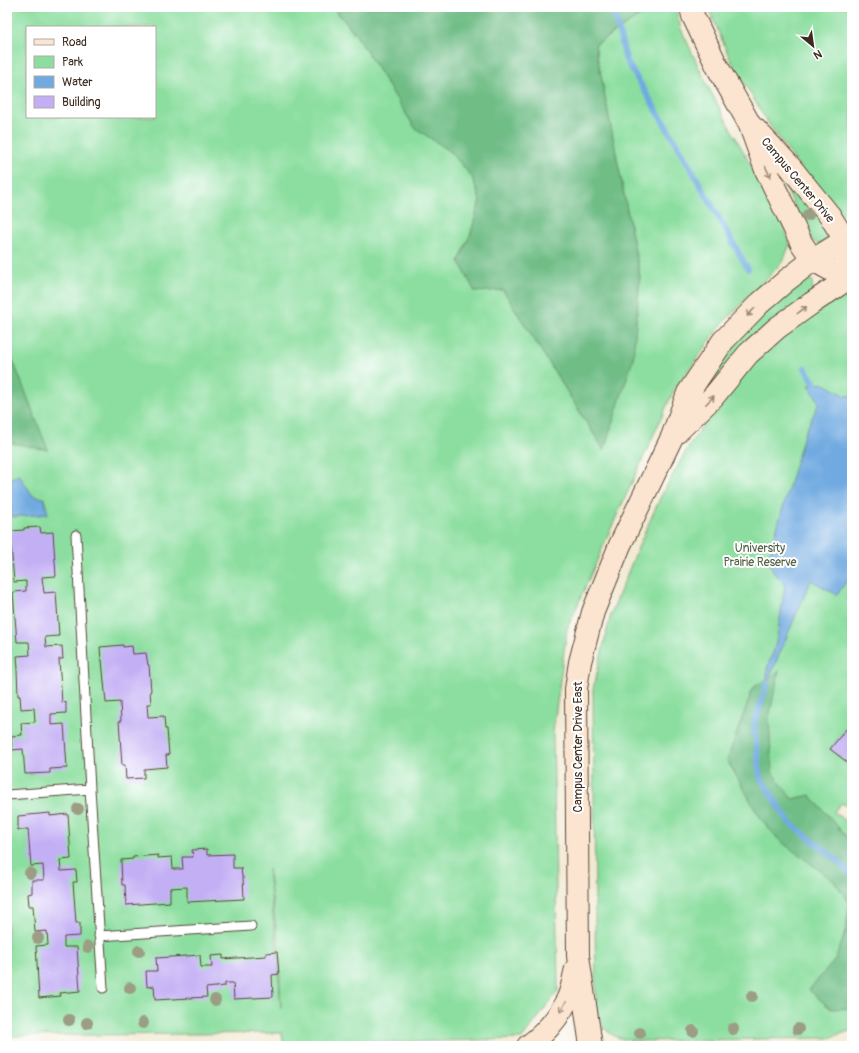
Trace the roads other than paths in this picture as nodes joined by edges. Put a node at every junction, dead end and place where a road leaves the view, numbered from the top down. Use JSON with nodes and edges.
{"nodes":[{"id":1,"x":691,"y":7,"type":"edge"},
{"id":2,"x":749,"y":123,"type":"junction"},
{"id":3,"x":848,"y":238,"type":"edge"},
{"id":4,"x":813,"y":260,"type":"junction"},
{"id":5,"x":850,"y":277,"type":"edge"},
{"id":6,"x":672,"y":437,"type":"junction"},
{"id":7,"x":76,"y":535,"type":"dead end"},
{"id":8,"x":90,"y":789,"type":"junction"},
{"id":9,"x":7,"y":795,"type":"edge"},
{"id":10,"x":251,"y":926,"type":"dead end"},
{"id":11,"x":99,"y":936,"type":"junction"},
{"id":12,"x":578,"y":956,"type":"junction"},
{"id":13,"x":103,"y":988,"type":"dead end"},
{"id":14,"x":528,"y":1046,"type":"edge"},
{"id":15,"x":591,"y":1046,"type":"edge"}],
"edges":[{"from":1,"to":2,"type":"street","name":"Campus Center Drive"},
{"from":2,"to":3,"type":"street","name":"Campus Center Drive"},
{"from":2,"to":4,"type":"street","name":"Campus Center Drive","one_way":true},
{"from":3,"to":4,"type":"street"},
{"from":3,"to":5,"type":"street","name":"Campus Center Drive"},
{"from":4,"to":5,"type":"street","name":"Campus Center Drive"},
{"from":4,"to":6,"type":"street","name":"Campus Center Drive East","one_way":true},
{"from":6,"to":5,"type":"street","name":"Campus Center Drive East","one_way":true},
{"from":6,"to":12,"type":"street","name":"Campus Center Drive East"},
{"from":7,"to":8,"type":"lane"},
{"from":8,"to":9,"type":"lane"},
{"from":8,"to":11,"type":"lane"},
{"from":10,"to":11,"type":"lane"},
{"from":11,"to":13,"type":"lane"},
{"from":12,"to":14,"type":"street","name":"Campus Center Drive East","one_way":true},
{"from":12,"to":15,"type":"street","name":"Campus Center Drive East"}]}
